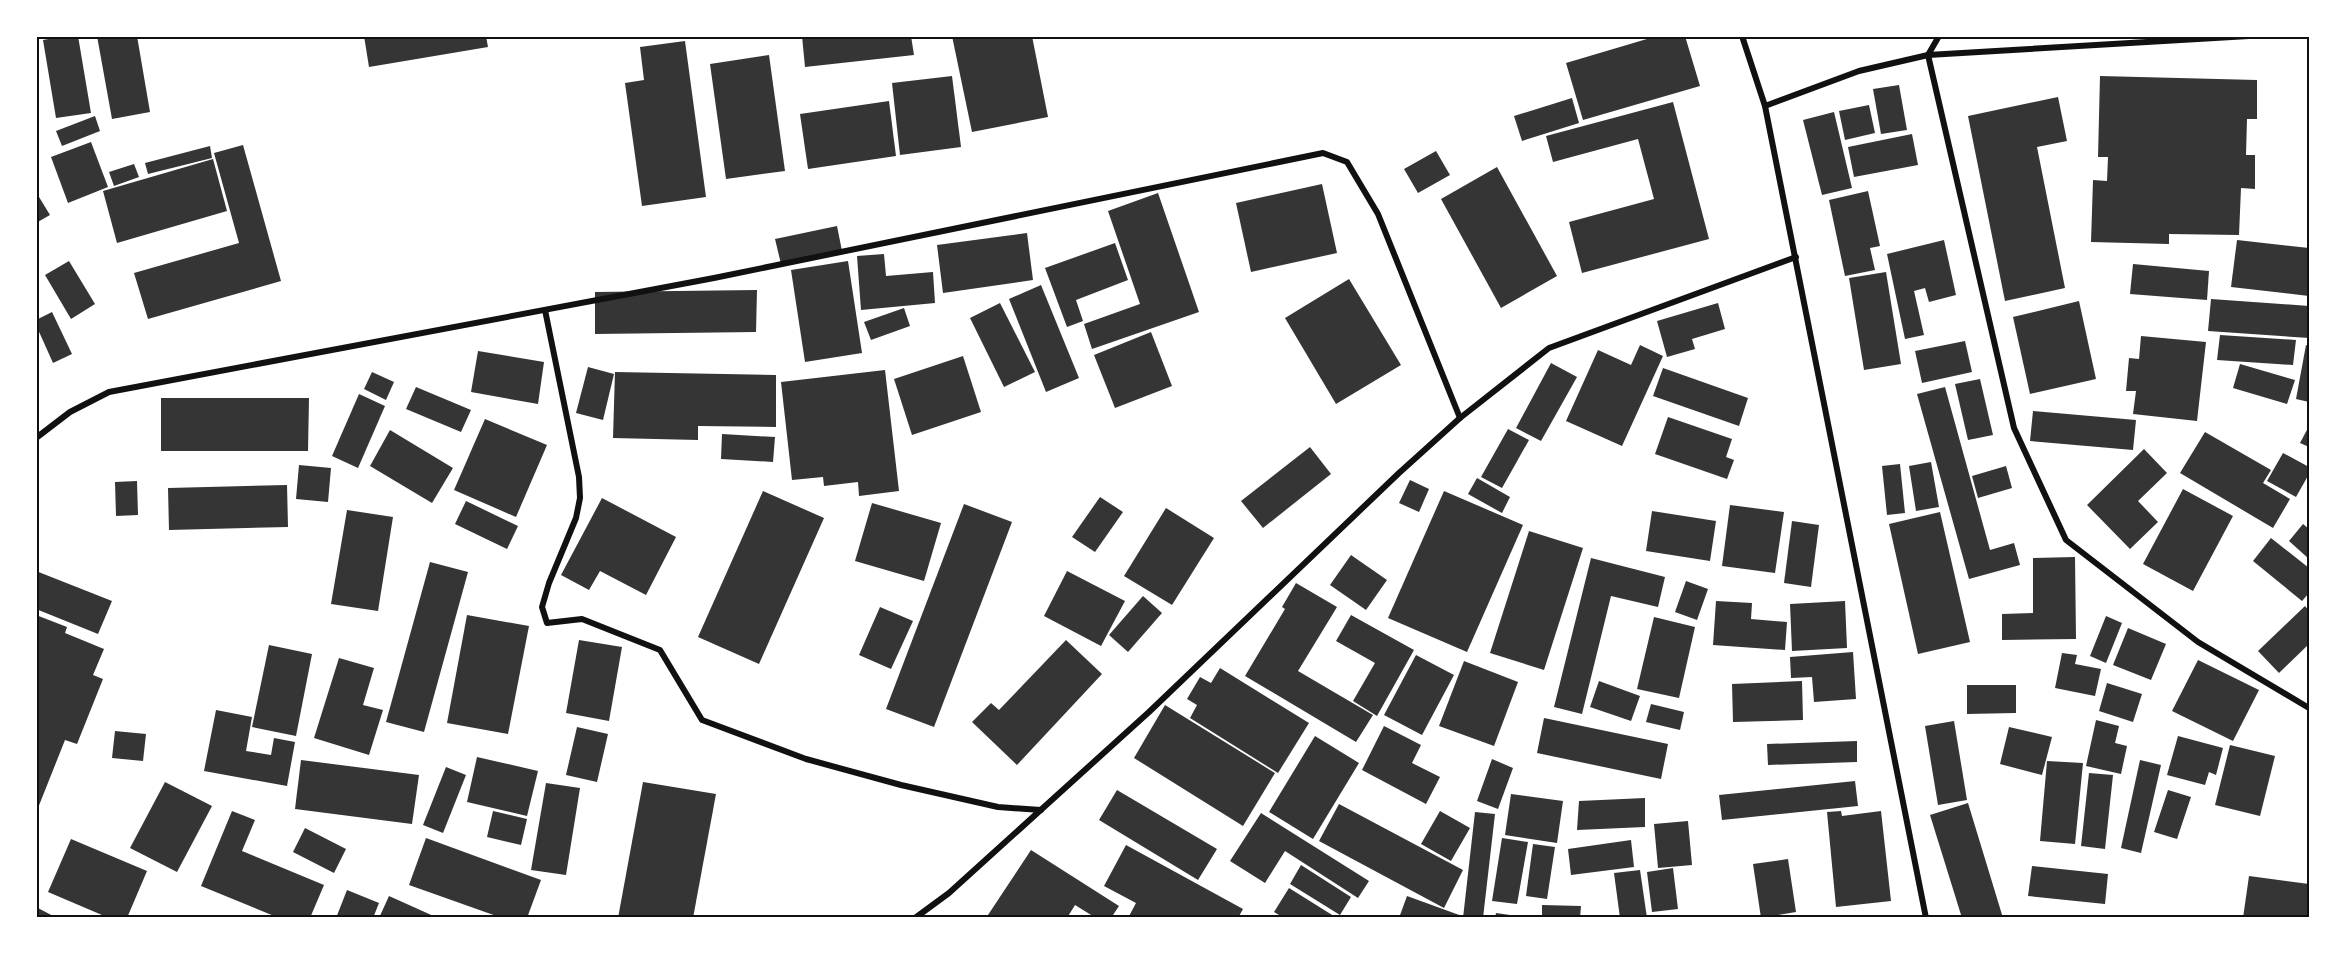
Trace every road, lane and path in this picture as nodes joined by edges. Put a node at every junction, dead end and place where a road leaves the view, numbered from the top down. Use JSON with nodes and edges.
{"nodes":[{"id":1,"x":1742,"y":36,"type":"edge"},
{"id":2,"x":1939,"y":36,"type":"edge"},
{"id":3,"x":2249,"y":36,"type":"edge"},
{"id":4,"x":1928,"y":55,"type":"junction"},
{"id":5,"x":1765,"y":106,"type":"junction"},
{"id":6,"x":1796,"y":256,"type":"junction"},
{"id":7,"x":545,"y":310,"type":"junction"},
{"id":8,"x":1460,"y":418,"type":"junction"},
{"id":9,"x":36,"y":438,"type":"edge"},
{"id":10,"x":2309,"y":708,"type":"edge"},
{"id":11,"x":1041,"y":810,"type":"junction"},
{"id":12,"x":915,"y":918,"type":"edge"},
{"id":13,"x":1926,"y":918,"type":"edge"}],
"edges":[{"from":1,"to":5,"type":"street"},
{"from":2,"to":4,"type":"street"},
{"from":3,"to":4,"type":"street"},
{"from":4,"to":5,"type":"street"},
{"from":4,"to":10,"type":"street"},
{"from":5,"to":6,"type":"street"},
{"from":6,"to":8,"type":"street"},
{"from":6,"to":13,"type":"street"},
{"from":7,"to":8,"type":"street"},
{"from":7,"to":9,"type":"street"},
{"from":7,"to":11,"type":"street"},
{"from":8,"to":11,"type":"street"},
{"from":11,"to":12,"type":"street"}]}
